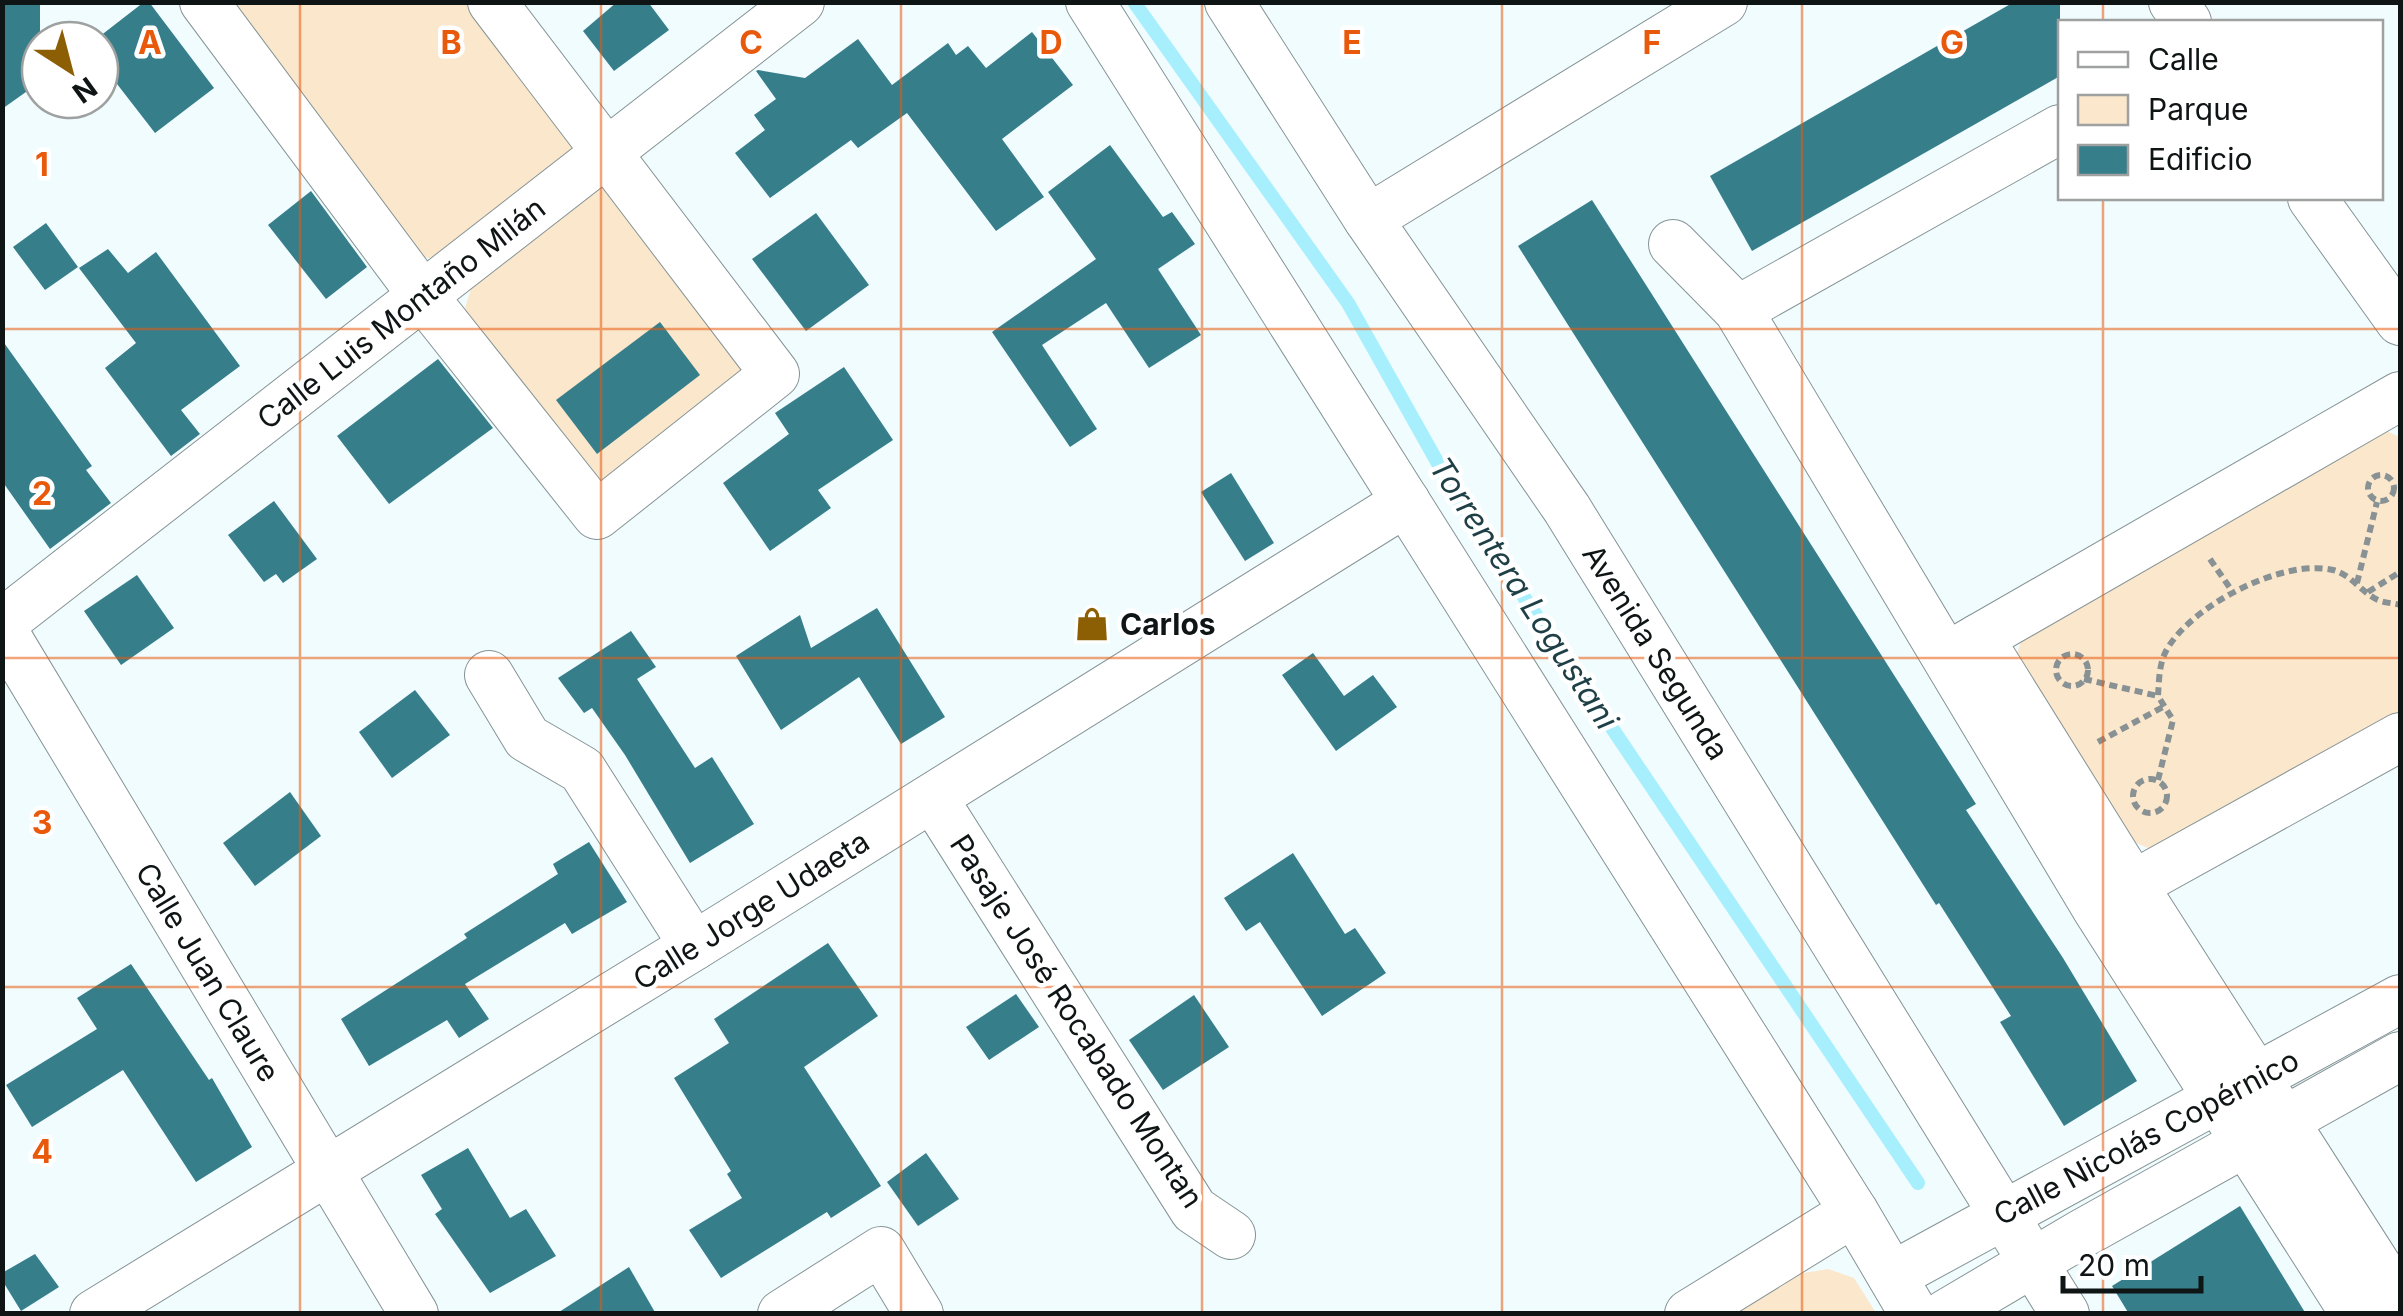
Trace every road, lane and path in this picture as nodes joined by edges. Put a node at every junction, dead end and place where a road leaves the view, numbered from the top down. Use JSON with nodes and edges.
{"nodes":[{"id":1,"x":204,"y":2,"type":"edge"},
{"id":2,"x":492,"y":2,"type":"edge"},
{"id":3,"x":800,"y":2,"type":"edge"},
{"id":4,"x":1090,"y":2,"type":"edge"},
{"id":5,"x":1229,"y":2,"type":"edge"},
{"id":6,"x":1723,"y":2,"type":"edge"},
{"id":7,"x":2058,"y":130,"type":"edge"},
{"id":8,"x":607,"y":153,"type":"junction"},
{"id":9,"x":2313,"y":200,"type":"edge"},
{"id":10,"x":1368,"y":219,"type":"junction"},
{"id":11,"x":1673,"y":244,"type":"dead end"},
{"id":12,"x":422,"y":296,"type":"junction"},
{"id":13,"x":1738,"y":310,"type":"junction"},
{"id":14,"x":2400,"y":321,"type":"edge"},
{"id":15,"x":2400,"y":396,"type":"edge"},
{"id":16,"x":2378,"y":501,"type":"junction"},
{"id":17,"x":1406,"y":502,"type":"junction"},
{"id":18,"x":2206,"y":554,"type":"dead end"},
{"id":19,"x":2400,"y":572,"type":"edge"},
{"id":20,"x":2357,"y":583,"type":"junction"},
{"id":21,"x":2232,"y":591,"type":"junction"},
{"id":22,"x":2368,"y":592,"type":"junction"},
{"id":23,"x":2400,"y":605,"type":"edge"},
{"id":24,"x":2,"y":626,"type":"edge"},
{"id":25,"x":1963,"y":648,"type":"junction"},
{"id":26,"x":489,"y":675,"type":"dead end"},
{"id":27,"x":2084,"y":679,"type":"junction"},
{"id":28,"x":2158,"y":696,"type":"junction"},
{"id":29,"x":2162,"y":707,"type":"junction"},
{"id":30,"x":2400,"y":736,"type":"edge"},
{"id":31,"x":2093,"y":745,"type":"dead end"},
{"id":32,"x":2158,"y":780,"type":"junction"},
{"id":33,"x":933,"y":798,"type":"junction"},
{"id":34,"x":2114,"y":895,"type":"junction"},
{"id":35,"x":694,"y":946,"type":"junction"},
{"id":36,"x":2400,"y":999,"type":"edge"},
{"id":37,"x":2400,"y":1056,"type":"edge"},
{"id":38,"x":2237,"y":1088,"type":"junction"},
{"id":39,"x":2265,"y":1131,"type":"junction"},
{"id":40,"x":327,"y":1170,"type":"junction"},
{"id":41,"x":1854,"y":1212,"type":"junction"},
{"id":42,"x":2005,"y":1213,"type":"junction"},
{"id":43,"x":1231,"y":1235,"type":"dead end"},
{"id":44,"x":2032,"y":1262,"type":"junction"},
{"id":45,"x":1903,"y":1295,"type":"edge"},
{"id":46,"x":2400,"y":1302,"type":"edge"},
{"id":47,"x":94,"y":1314,"type":"edge"},
{"id":48,"x":414,"y":1314,"type":"edge"},
{"id":49,"x":782,"y":1314,"type":"edge"},
{"id":50,"x":919,"y":1314,"type":"edge"},
{"id":51,"x":1689,"y":1314,"type":"edge"},
{"id":52,"x":1946,"y":1314,"type":"edge"},
{"id":53,"x":2065,"y":1314,"type":"edge"},
{"id":54,"x":2356,"y":1314,"type":"edge"}],
"edges":[{"from":1,"to":12,"type":"street"},
{"from":2,"to":8,"type":"street"},
{"from":3,"to":8,"type":"street","name":"Calle Luis Montaño Milán"},
{"from":4,"to":17,"type":"street"},
{"from":5,"to":10,"type":"street","name":"Avenida Segunda"},
{"from":6,"to":10,"type":"street"},
{"from":7,"to":13,"type":"street"},
{"from":8,"to":12,"type":"street","name":"Calle Luis Montaño Milán"},
{"from":8,"to":12,"type":"street"},
{"from":9,"to":14,"type":"street"},
{"from":10,"to":42,"type":"street","name":"Avenida Segunda"},
{"from":11,"to":13,"type":"street"},
{"from":12,"to":24,"type":"street","name":"Calle Luis Montaño Milán"},
{"from":13,"to":25,"type":"street"},
{"from":15,"to":25,"type":"street"},
{"from":16,"to":16,"type":"path"},
{"from":16,"to":20,"type":"path"},
{"from":17,"to":33,"type":"street","name":"Calle Jorge Udaeta"},
{"from":17,"to":41,"type":"street"},
{"from":18,"to":21,"type":"path"},
{"from":19,"to":22,"type":"path"},
{"from":20,"to":21,"type":"path"},
{"from":20,"to":22,"type":"path"},
{"from":21,"to":28,"type":"path"},
{"from":22,"to":23,"type":"path"},
{"from":24,"to":40,"type":"street","name":"Calle Juan Claure"},
{"from":25,"to":34,"type":"street"},
{"from":26,"to":35,"type":"street"},
{"from":27,"to":27,"type":"path"},
{"from":27,"to":28,"type":"path"},
{"from":28,"to":29,"type":"path"},
{"from":29,"to":31,"type":"path"},
{"from":29,"to":32,"type":"path"},
{"from":30,"to":34,"type":"street"},
{"from":32,"to":32,"type":"path"},
{"from":33,"to":35,"type":"street","name":"Calle Jorge Udaeta"},
{"from":33,"to":43,"type":"street","name":"Pasaje José Rocabado Montan"},
{"from":34,"to":38,"type":"street"},
{"from":35,"to":40,"type":"street","name":"Calle Jorge Udaeta"},
{"from":36,"to":38,"type":"street","name":"Calle Nicolás Copérnico"},
{"from":37,"to":39,"type":"street","name":"Calle Nicolás Copérnico"},
{"from":38,"to":39,"type":"street"},
{"from":38,"to":42,"type":"street","name":"Calle Nicolás Copérnico"},
{"from":39,"to":44,"type":"street","name":"Calle Nicolás Copérnico"},
{"from":39,"to":46,"type":"street"},
{"from":39,"to":54,"type":"street"},
{"from":40,"to":47,"type":"street","name":"Calle Jorge Udaeta"},
{"from":40,"to":48,"type":"street","name":"Calle Juan Claure"},
{"from":41,"to":45,"type":"street"},
{"from":41,"to":51,"type":"street"},
{"from":42,"to":44,"type":"street","name":"Avenida Segunda"},
{"from":42,"to":45,"type":"street","name":"Calle Nicolás Copérnico"},
{"from":44,"to":52,"type":"street","name":"Calle Nicolás Copérnico"},
{"from":44,"to":53,"type":"street","name":"Avenida Segunda"},
{"from":49,"to":50,"type":"street"}]}
